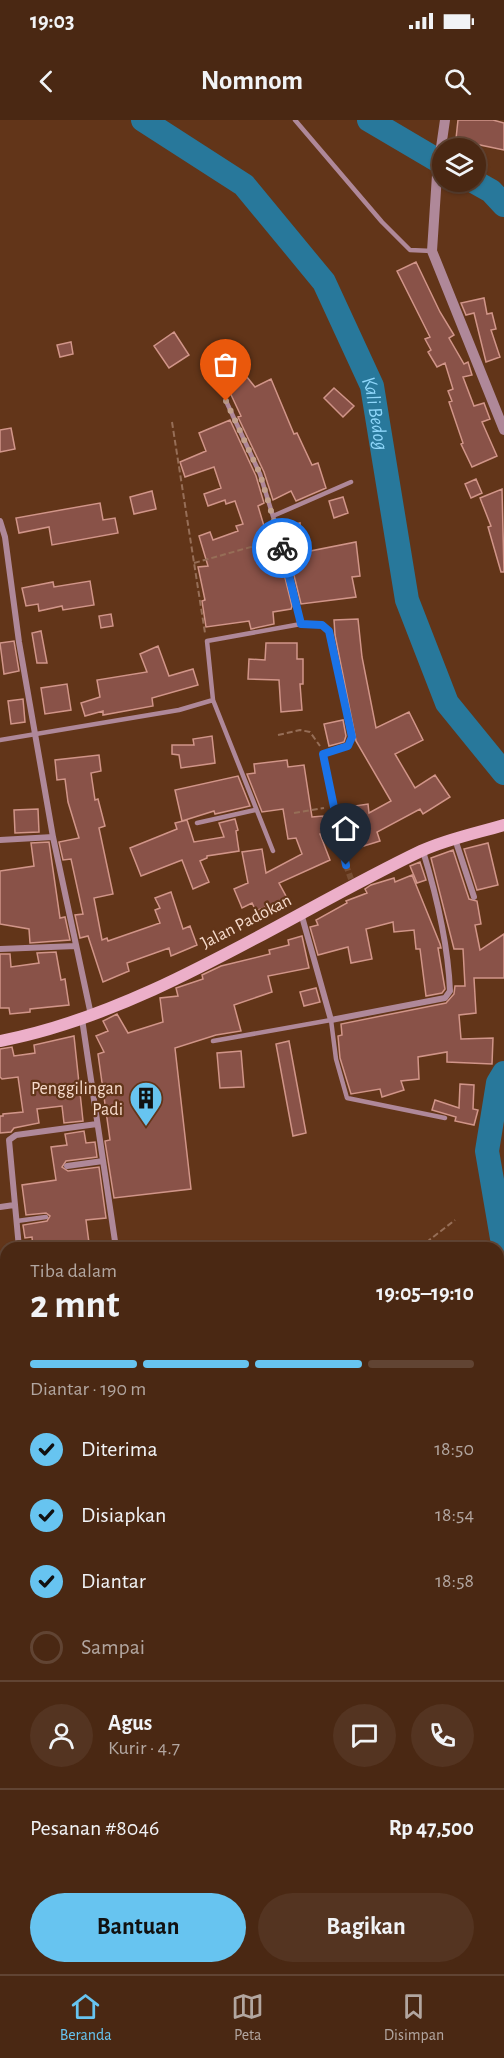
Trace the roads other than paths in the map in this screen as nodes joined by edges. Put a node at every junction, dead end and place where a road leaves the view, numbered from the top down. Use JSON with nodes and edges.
{"nodes":[{"id":1,"x":295,"y":120,"type":"edge"},
{"id":2,"x":445,"y":120,"type":"edge"},
{"id":3,"x":432,"y":251,"type":"junction"},
{"id":4,"x":226,"y":401,"type":"dead end"},
{"id":5,"x":504,"y":430,"type":"edge"},
{"id":6,"x":351,"y":482,"type":"dead end"},
{"id":7,"x":273,"y":516,"type":"junction"},
{"id":8,"x":0,"y":521,"type":"edge"},
{"id":9,"x":3,"y":537,"type":"edge"},
{"id":10,"x":301,"y":624,"type":"junction"},
{"id":11,"x":213,"y":700,"type":"junction"},
{"id":12,"x":36,"y":733,"type":"junction"},
{"id":13,"x":0,"y":740,"type":"edge"},
{"id":14,"x":255,"y":810,"type":"junction"},
{"id":15,"x":197,"y":823,"type":"dead end"},
{"id":16,"x":504,"y":825,"type":"edge"},
{"id":17,"x":53,"y":837,"type":"junction"},
{"id":18,"x":455,"y":839,"type":"junction"},
{"id":19,"x":0,"y":840,"type":"edge"},
{"id":20,"x":423,"y":850,"type":"junction"},
{"id":21,"x":273,"y":851,"type":"dead end"},
{"id":22,"x":346,"y":865,"type":"tunnel mouth"},
{"id":23,"x":474,"y":897,"type":"dead end"},
{"id":24,"x":301,"y":913,"type":"junction"},
{"id":25,"x":76,"y":946,"type":"junction"},
{"id":26,"x":0,"y":949,"type":"edge"},
{"id":27,"x":87,"y":1017,"type":"junction"},
{"id":28,"x":331,"y":1020,"type":"junction"},
{"id":29,"x":0,"y":1041,"type":"edge"},
{"id":30,"x":213,"y":1041,"type":"dead end"},
{"id":31,"x":445,"y":1118,"type":"dead end"},
{"id":32,"x":97,"y":1124,"type":"junction"},
{"id":33,"x":103,"y":1161,"type":"junction"},
{"id":34,"x":67,"y":1166,"type":"dead end"},
{"id":35,"x":14,"y":1205,"type":"junction"},
{"id":36,"x":0,"y":1207,"type":"edge"},
{"id":37,"x":46,"y":1217,"type":"dead end"},
{"id":38,"x":16,"y":1221,"type":"junction"},
{"id":39,"x":18,"y":1242,"type":"edge"},
{"id":40,"x":115,"y":1242,"type":"edge"}],
"edges":[{"from":1,"to":3,"type":"lane"},
{"from":2,"to":3,"type":"street"},
{"from":3,"to":5,"type":"street"},
{"from":4,"to":7,"type":"lane"},
{"from":6,"to":7,"type":"lane"},
{"from":7,"to":10,"type":"lane"},
{"from":8,"to":9,"type":"street"},
{"from":9,"to":12,"type":"street"},
{"from":10,"to":11,"type":"lane"},
{"from":10,"to":22,"type":"street"},
{"from":11,"to":12,"type":"lane"},
{"from":11,"to":14,"type":"lane"},
{"from":12,"to":13,"type":"lane"},
{"from":12,"to":17,"type":"street"},
{"from":14,"to":15,"type":"lane"},
{"from":14,"to":21,"type":"lane"},
{"from":16,"to":18,"type":"main road","name":"Jalan Padokan"},
{"from":17,"to":19,"type":"street"},
{"from":17,"to":25,"type":"street"},
{"from":18,"to":20,"type":"main road","name":"Jalan Padokan"},
{"from":18,"to":23,"type":"street"},
{"from":20,"to":24,"type":"main road","name":"Jalan Padokan"},
{"from":20,"to":28,"type":"street"},
{"from":24,"to":27,"type":"main road","name":"Jalan Padokan"},
{"from":24,"to":28,"type":"street"},
{"from":25,"to":26,"type":"street"},
{"from":25,"to":27,"type":"street"},
{"from":27,"to":29,"type":"main road","name":"Jalan Padokan"},
{"from":27,"to":32,"type":"street"},
{"from":28,"to":30,"type":"lane"},
{"from":28,"to":31,"type":"lane"},
{"from":32,"to":33,"type":"street"},
{"from":32,"to":35,"type":"street"},
{"from":33,"to":34,"type":"street"},
{"from":33,"to":40,"type":"street"},
{"from":35,"to":36,"type":"street"},
{"from":35,"to":38,"type":"street"},
{"from":37,"to":38,"type":"lane"},
{"from":38,"to":39,"type":"street"}]}
